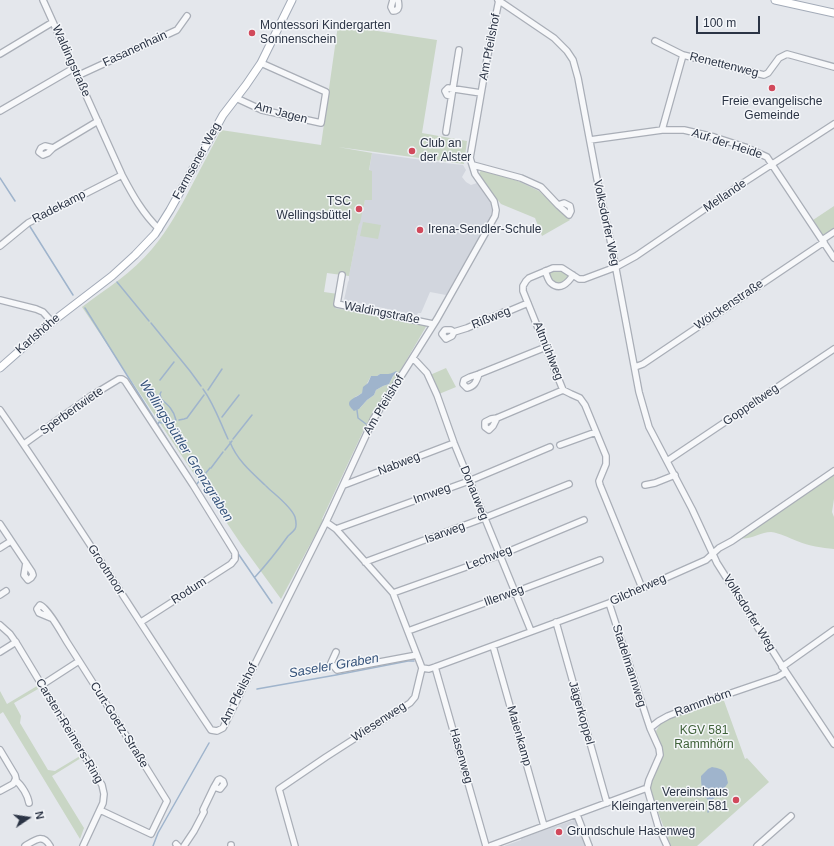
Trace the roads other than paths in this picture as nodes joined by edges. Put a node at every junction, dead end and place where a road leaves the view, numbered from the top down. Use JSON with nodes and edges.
{"nodes":[{"id":1,"x":43,"y":0,"type":"edge"},
{"id":2,"x":292,"y":0,"type":"edge"},
{"id":3,"x":393,"y":0,"type":"edge"},
{"id":4,"x":398,"y":0,"type":"edge"},
{"id":5,"x":499,"y":0,"type":"edge"},
{"id":6,"x":775,"y":0,"type":"edge"},
{"id":7,"x":834,"y":14,"type":"edge"},
{"id":8,"x":187,"y":16,"type":"dead end"},
{"id":9,"x":53,"y":22,"type":"junction"},
{"id":10,"x":655,"y":41,"type":"dead end"},
{"id":11,"x":459,"y":50,"type":"dead end"},
{"id":12,"x":0,"y":54,"type":"edge"},
{"id":13,"x":683,"y":55,"type":"junction"},
{"id":14,"x":261,"y":63,"type":"junction"},
{"id":15,"x":834,"y":67,"type":"edge"},
{"id":16,"x":74,"y":68,"type":"junction"},
{"id":17,"x":78,"y":76,"type":"junction"},
{"id":18,"x":453,"y":89,"type":"junction"},
{"id":19,"x":481,"y":93,"type":"junction"},
{"id":20,"x":236,"y":98,"type":"junction"},
{"id":21,"x":0,"y":111,"type":"edge"},
{"id":22,"x":98,"y":122,"type":"junction"},
{"id":23,"x":834,"y":124,"type":"edge"},
{"id":24,"x":662,"y":130,"type":"junction"},
{"id":25,"x":446,"y":132,"type":"dead end"},
{"id":26,"x":590,"y":140,"type":"junction"},
{"id":27,"x":53,"y":148,"type":"dead end"},
{"id":28,"x":772,"y":164,"type":"junction"},
{"id":29,"x":473,"y":166,"type":"junction"},
{"id":30,"x":122,"y":175,"type":"junction"},
{"id":31,"x":558,"y":205,"type":"dead end"},
{"id":32,"x":159,"y":229,"type":"junction"},
{"id":33,"x":834,"y":232,"type":"edge"},
{"id":34,"x":823,"y":241,"type":"junction"},
{"id":35,"x":0,"y":246,"type":"edge"},
{"id":36,"x":834,"y":258,"type":"edge"},
{"id":37,"x":616,"y":266,"type":"junction"},
{"id":38,"x":545,"y":272,"type":"junction"},
{"id":39,"x":342,"y":275,"type":"dead end"},
{"id":40,"x":573,"y":276,"type":"junction"},
{"id":41,"x":0,"y":300,"type":"edge"},
{"id":42,"x":78,"y":302,"type":"joint"},
{"id":43,"x":528,"y":303,"type":"junction"},
{"id":44,"x":52,"y":322,"type":"junction"},
{"id":45,"x":434,"y":324,"type":"junction"},
{"id":46,"x":454,"y":332,"type":"dead end"},
{"id":47,"x":546,"y":347,"type":"junction"},
{"id":48,"x":834,"y":349,"type":"edge"},
{"id":49,"x":413,"y":358,"type":"junction"},
{"id":50,"x":635,"y":367,"type":"junction"},
{"id":51,"x":0,"y":368,"type":"edge"},
{"id":52,"x":479,"y":374,"type":"dead end"},
{"id":53,"x":563,"y":390,"type":"junction"},
{"id":54,"x":0,"y":410,"type":"edge"},
{"id":55,"x":497,"y":418,"type":"dead end"},
{"id":56,"x":596,"y":432,"type":"junction"},
{"id":57,"x":454,"y":443,"type":"junction"},
{"id":58,"x":24,"y":444,"type":"junction"},
{"id":59,"x":560,"y":445,"type":"dead end"},
{"id":60,"x":550,"y":447,"type":"dead end"},
{"id":61,"x":667,"y":461,"type":"junction"},
{"id":62,"x":834,"y":471,"type":"edge"},
{"id":63,"x":675,"y":475,"type":"junction"},
{"id":64,"x":469,"y":481,"type":"junction"},
{"id":65,"x":569,"y":484,"type":"dead end"},
{"id":66,"x":344,"y":485,"type":"junction"},
{"id":67,"x":645,"y":486,"type":"dead end"},
{"id":68,"x":484,"y":518,"type":"junction"},
{"id":69,"x":584,"y":520,"type":"dead end"},
{"id":70,"x":326,"y":522,"type":"junction"},
{"id":71,"x":0,"y":524,"type":"edge"},
{"id":72,"x":336,"y":529,"type":"junction"},
{"id":73,"x":11,"y":541,"type":"junction"},
{"id":74,"x":0,"y":548,"type":"edge"},
{"id":75,"x":713,"y":554,"type":"junction"},
{"id":76,"x":500,"y":555,"type":"junction"},
{"id":77,"x":235,"y":559,"type":"joint"},
{"id":78,"x":600,"y":560,"type":"dead end"},
{"id":79,"x":365,"y":562,"type":"junction"},
{"id":80,"x":26,"y":564,"type":"dead end"},
{"id":81,"x":642,"y":588,"type":"junction"},
{"id":82,"x":6,"y":592,"type":"dead end"},
{"id":83,"x":515,"y":592,"type":"junction"},
{"id":84,"x":393,"y":594,"type":"junction"},
{"id":85,"x":0,"y":595,"type":"edge"},
{"id":86,"x":609,"y":603,"type":"junction"},
{"id":87,"x":51,"y":618,"type":"dead end"},
{"id":88,"x":141,"y":622,"type":"junction"},
{"id":89,"x":556,"y":622,"type":"junction"},
{"id":90,"x":0,"y":625,"type":"edge"},
{"id":91,"x":834,"y":630,"type":"edge"},
{"id":92,"x":408,"y":631,"type":"junction"},
{"id":93,"x":531,"y":631,"type":"junction"},
{"id":94,"x":16,"y":642,"type":"junction"},
{"id":95,"x":493,"y":646,"type":"junction"},
{"id":96,"x":0,"y":652,"type":"edge"},
{"id":97,"x":336,"y":652,"type":"dead end"},
{"id":98,"x":417,"y":655,"type":"junction"},
{"id":99,"x":79,"y":661,"type":"junction"},
{"id":100,"x":435,"y":667,"type":"junction"},
{"id":101,"x":422,"y":668,"type":"junction"},
{"id":102,"x":784,"y":670,"type":"junction"},
{"id":103,"x":42,"y":685,"type":"junction"},
{"id":104,"x":650,"y":728,"type":"junction"},
{"id":105,"x":211,"y":730,"type":"joint"},
{"id":106,"x":834,"y":744,"type":"edge"},
{"id":107,"x":0,"y":750,"type":"edge"},
{"id":108,"x":16,"y":780,"type":"junction"},
{"id":109,"x":214,"y":786,"type":"dead end"},
{"id":110,"x":647,"y":788,"type":"junction"},
{"id":111,"x":0,"y":791,"type":"edge"},
{"id":112,"x":29,"y":803,"type":"dead end"},
{"id":113,"x":606,"y":803,"type":"junction"},
{"id":114,"x":100,"y":810,"type":"junction"},
{"id":115,"x":577,"y":814,"type":"junction"},
{"id":116,"x":791,"y":816,"type":"dead end"},
{"id":117,"x":544,"y":826,"type":"junction"},
{"id":118,"x":25,"y":846,"type":"edge"},
{"id":119,"x":50,"y":846,"type":"edge"},
{"id":120,"x":83,"y":846,"type":"edge"},
{"id":121,"x":184,"y":846,"type":"edge"},
{"id":122,"x":295,"y":846,"type":"edge"},
{"id":123,"x":486,"y":846,"type":"edge"},
{"id":124,"x":490,"y":846,"type":"edge"},
{"id":125,"x":589,"y":846,"type":"edge"},
{"id":126,"x":667,"y":846,"type":"edge"},
{"id":127,"x":757,"y":846,"type":"edge"}],
"edges":[{"from":1,"to":9,"type":"street","name":"Waldingstraße"},
{"from":2,"to":14,"type":"main road","name":"Farmsener Weg"},
{"from":3,"to":4,"type":"street"},
{"from":5,"to":19,"type":"street","name":"Am Pfeilshof"},
{"from":5,"to":26,"type":"street","name":"Volksdorfer Weg"},
{"from":6,"to":7,"type":"main road"},
{"from":8,"to":17,"type":"street","name":"Fasanenhain"},
{"from":9,"to":12,"type":"street"},
{"from":9,"to":16,"type":"street","name":"Waldingstraße"},
{"from":10,"to":13,"type":"street","name":"Renettenweg"},
{"from":11,"to":18,"type":"street"},
{"from":13,"to":15,"type":"street","name":"Renettenweg"},
{"from":13,"to":24,"type":"street"},
{"from":14,"to":20,"type":"main road","name":"Farmsener Weg"},
{"from":14,"to":20,"type":"street","name":"Am Jagen"},
{"from":16,"to":17,"type":"street","name":"Waldingstraße"},
{"from":16,"to":21,"type":"street"},
{"from":17,"to":22,"type":"street","name":"Waldingstraße"},
{"from":18,"to":19,"type":"street","name":"Am Pfeilshof"},
{"from":18,"to":25,"type":"street"},
{"from":19,"to":29,"type":"street","name":"Am Pfeilshof"},
{"from":20,"to":32,"type":"main road","name":"Farmsener Weg"},
{"from":22,"to":27,"type":"street"},
{"from":22,"to":30,"type":"street","name":"Waldingstraße"},
{"from":23,"to":28,"type":"street","name":"Mellande"},
{"from":24,"to":26,"type":"street","name":"Auf der Heide"},
{"from":24,"to":28,"type":"street","name":"Auf der Heide"},
{"from":26,"to":37,"type":"street","name":"Volksdorfer Weg"},
{"from":28,"to":34,"type":"street","name":"Auf der Heide"},
{"from":28,"to":37,"type":"street","name":"Mellande"},
{"from":29,"to":31,"type":"street"},
{"from":29,"to":45,"type":"street","name":"Am Pfeilshof"},
{"from":30,"to":32,"type":"street","name":"Waldingstraße"},
{"from":30,"to":35,"type":"street","name":"Radekamp"},
{"from":32,"to":42,"type":"main road","name":"Farmsener Weg"},
{"from":33,"to":34,"type":"street","name":"Wölckenstraße"},
{"from":34,"to":36,"type":"street","name":"Auf der Heide"},
{"from":34,"to":50,"type":"street","name":"Wölckenstraße"},
{"from":37,"to":40,"type":"street","name":"Altmühlweg"},
{"from":37,"to":50,"type":"street","name":"Volksdorfer Weg"},
{"from":38,"to":40,"type":"street","name":"Altmühlweg"},
{"from":38,"to":40,"type":"street"},
{"from":38,"to":43,"type":"street","name":"Altmühlweg"},
{"from":39,"to":45,"type":"street","name":"Waldingstraße"},
{"from":41,"to":44,"type":"street"},
{"from":42,"to":44,"type":"main road","name":"Karlshöhe"},
{"from":43,"to":46,"type":"street","name":"Rißweg"},
{"from":43,"to":47,"type":"street","name":"Altmühlweg"},
{"from":44,"to":51,"type":"main road","name":"Karlshöhe"},
{"from":45,"to":49,"type":"street","name":"Am Pfeilshof"},
{"from":47,"to":52,"type":"street"},
{"from":47,"to":53,"type":"street","name":"Altmühlweg"},
{"from":48,"to":61,"type":"street","name":"Goppeltweg"},
{"from":49,"to":57,"type":"street","name":"Donauweg"},
{"from":49,"to":66,"type":"street","name":"Am Pfeilshof"},
{"from":50,"to":61,"type":"street","name":"Volksdorfer Weg"},
{"from":53,"to":55,"type":"street"},
{"from":53,"to":56,"type":"street","name":"Altmühlweg"},
{"from":54,"to":58,"type":"street","name":"Grootmoor"},
{"from":56,"to":59,"type":"street"},
{"from":56,"to":81,"type":"street","name":"Altmühlweg"},
{"from":57,"to":64,"type":"street","name":"Donauweg"},
{"from":57,"to":66,"type":"street","name":"Nabweg"},
{"from":58,"to":77,"type":"street","name":"Sperbertwiete"},
{"from":58,"to":88,"type":"street","name":"Grootmoor"},
{"from":60,"to":64,"type":"street","name":"Innweg"},
{"from":61,"to":63,"type":"street","name":"Volksdorfer Weg"},
{"from":62,"to":75,"type":"street","name":"Gilcherweg"},
{"from":63,"to":67,"type":"street"},
{"from":63,"to":75,"type":"street","name":"Volksdorfer Weg"},
{"from":64,"to":68,"type":"street","name":"Donauweg"},
{"from":64,"to":72,"type":"street","name":"Innweg"},
{"from":65,"to":68,"type":"street","name":"Isarweg"},
{"from":66,"to":70,"type":"street","name":"Am Pfeilshof"},
{"from":68,"to":76,"type":"street","name":"Donauweg"},
{"from":68,"to":79,"type":"street","name":"Isarweg"},
{"from":69,"to":76,"type":"street","name":"Lechweg"},
{"from":70,"to":72,"type":"street"},
{"from":70,"to":105,"type":"street","name":"Am Pfeilshof"},
{"from":71,"to":73,"type":"street"},
{"from":72,"to":79,"type":"street"},
{"from":73,"to":74,"type":"street"},
{"from":73,"to":80,"type":"street"},
{"from":75,"to":81,"type":"street","name":"Gilcherweg"},
{"from":75,"to":102,"type":"street","name":"Volksdorfer Weg"},
{"from":76,"to":83,"type":"street","name":"Donauweg"},
{"from":76,"to":84,"type":"street","name":"Lechweg"},
{"from":77,"to":88,"type":"street","name":"Rodum"},
{"from":78,"to":83,"type":"street","name":"Illerweg"},
{"from":79,"to":84,"type":"street"},
{"from":81,"to":86,"type":"street","name":"Gilcherweg"},
{"from":82,"to":85,"type":"street"},
{"from":83,"to":92,"type":"street","name":"Illerweg"},
{"from":83,"to":93,"type":"street","name":"Donauweg"},
{"from":84,"to":92,"type":"street"},
{"from":86,"to":89,"type":"street","name":"Gilcherweg"},
{"from":86,"to":104,"type":"street","name":"Stadelmannweg"},
{"from":87,"to":99,"type":"street","name":"Curt-Goetz-Straße"},
{"from":88,"to":105,"type":"street","name":"Grootmoor"},
{"from":89,"to":93,"type":"street","name":"Gilcherweg"},
{"from":89,"to":113,"type":"street","name":"Jägerkoppel"},
{"from":90,"to":94,"type":"street","name":"Carsten-Reimers-Ring"},
{"from":91,"to":102,"type":"street","name":"Rammhörn"},
{"from":92,"to":98,"type":"street"},
{"from":93,"to":95,"type":"street","name":"Gilcherweg"},
{"from":94,"to":96,"type":"street"},
{"from":94,"to":103,"type":"street","name":"Carsten-Reimers-Ring"},
{"from":95,"to":100,"type":"street","name":"Gilcherweg"},
{"from":95,"to":117,"type":"street","name":"Maienkamp"},
{"from":97,"to":98,"type":"street"},
{"from":98,"to":101,"type":"street"},
{"from":99,"to":103,"type":"street"},
{"from":99,"to":114,"type":"street","name":"Curt-Goetz-Straße"},
{"from":100,"to":101,"type":"street","name":"Gilcherweg"},
{"from":100,"to":123,"type":"street","name":"Hasenweg"},
{"from":101,"to":122,"type":"street","name":"Wiesenweg"},
{"from":102,"to":104,"type":"street","name":"Rammhörn"},
{"from":102,"to":106,"type":"street","name":"Volksdorfer Weg"},
{"from":103,"to":114,"type":"street","name":"Carsten-Reimers-Ring"},
{"from":104,"to":110,"type":"street"},
{"from":107,"to":108,"type":"street"},
{"from":108,"to":111,"type":"street"},
{"from":108,"to":112,"type":"street"},
{"from":109,"to":121,"type":"street"},
{"from":110,"to":113,"type":"street"},
{"from":110,"to":126,"type":"street"},
{"from":113,"to":115,"type":"street"},
{"from":114,"to":120,"type":"street","name":"Carsten-Reimers-Ring"},
{"from":115,"to":117,"type":"street"},
{"from":115,"to":125,"type":"street"},
{"from":116,"to":127,"type":"street"},
{"from":117,"to":124,"type":"street"},
{"from":118,"to":119,"type":"street"}]}
